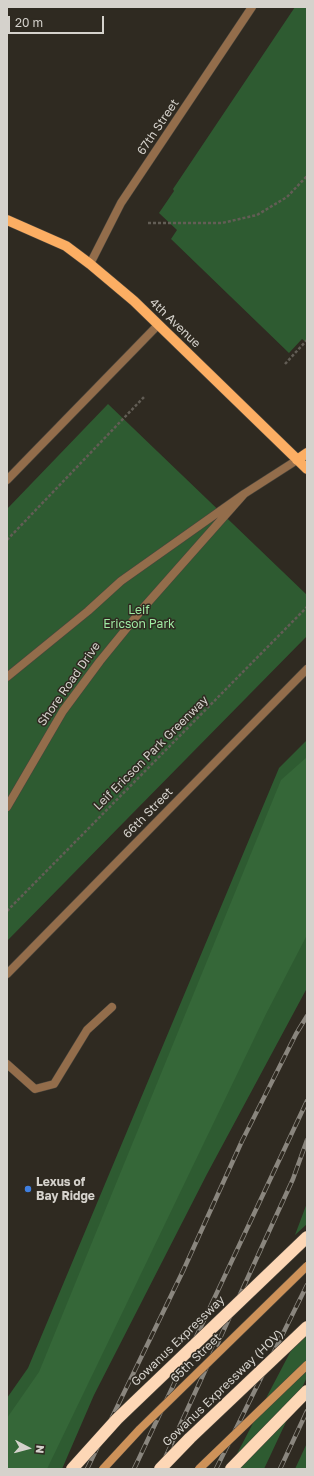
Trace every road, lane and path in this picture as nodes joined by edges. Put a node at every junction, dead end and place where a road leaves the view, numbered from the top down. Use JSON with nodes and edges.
{"nodes":[{"id":1,"x":252,"y":7,"type":"edge"},
{"id":2,"x":307,"y":176,"type":"edge"},
{"id":3,"x":7,"y":220,"type":"edge"},
{"id":4,"x":148,"y":223,"type":"dead end"},
{"id":5,"x":90,"y":264,"type":"junction"},
{"id":6,"x":158,"y":324,"type":"junction"},
{"id":7,"x":307,"y":340,"type":"edge"},
{"id":8,"x":285,"y":364,"type":"dead end"},
{"id":9,"x":144,"y":397,"type":"dead end"},
{"id":10,"x":307,"y":453,"type":"edge"},
{"id":11,"x":297,"y":460,"type":"junction"},
{"id":12,"x":307,"y":469,"type":"edge"},
{"id":13,"x":7,"y":480,"type":"edge"},
{"id":14,"x":244,"y":494,"type":"junction"},
{"id":15,"x":7,"y":540,"type":"edge"},
{"id":16,"x":307,"y":607,"type":"edge"},
{"id":17,"x":307,"y":669,"type":"edge"},
{"id":18,"x":7,"y":678,"type":"edge"},
{"id":19,"x":7,"y":807,"type":"edge"},
{"id":20,"x":7,"y":911,"type":"edge"},
{"id":21,"x":7,"y":974,"type":"edge"},
{"id":22,"x":112,"y":1007,"type":"dead end"},
{"id":23,"x":7,"y":1064,"type":"edge"},
{"id":24,"x":307,"y":1237,"type":"edge"},
{"id":25,"x":307,"y":1266,"type":"edge"},
{"id":26,"x":307,"y":1327,"type":"edge"},
{"id":27,"x":307,"y":1365,"type":"edge"},
{"id":28,"x":307,"y":1391,"type":"edge"},
{"id":29,"x":118,"y":1419,"type":"junction"},
{"id":30,"x":64,"y":1469,"type":"edge"},
{"id":31,"x":72,"y":1469,"type":"edge"},
{"id":32,"x":103,"y":1469,"type":"edge"},
{"id":33,"x":160,"y":1469,"type":"edge"},
{"id":34,"x":199,"y":1469,"type":"edge"},
{"id":35,"x":231,"y":1469,"type":"edge"}],
"edges":[{"from":1,"to":5,"type":"street","name":"67th Street"},
{"from":2,"to":4,"type":"path"},
{"from":3,"to":5,"type":"main road","name":"4th Avenue"},
{"from":5,"to":6,"type":"main road","name":"4th Avenue"},
{"from":6,"to":11,"type":"main road","name":"4th Avenue"},
{"from":6,"to":13,"type":"street"},
{"from":7,"to":8,"type":"path"},
{"from":9,"to":15,"type":"path"},
{"from":10,"to":11,"type":"main road","name":"Shore Road Drive"},
{"from":11,"to":12,"type":"main road","name":"4th Avenue"},
{"from":11,"to":14,"type":"street","name":"Shore Road Drive"},
{"from":14,"to":18,"type":"street","name":"Shore Road Drive"},
{"from":14,"to":19,"type":"street","name":"Shore Road Drive"},
{"from":16,"to":20,"type":"path","name":"Leif Ericson Park Greenway"},
{"from":17,"to":21,"type":"street","name":"66th Street"},
{"from":22,"to":23,"type":"street"},
{"from":24,"to":29,"type":"highway","name":"Gowanus Expressway","bridge":true},
{"from":25,"to":32,"type":"main road","name":"65th Street","bridge":true},
{"from":26,"to":33,"type":"highway","name":"Gowanus Expressway (HOV)","bridge":true},
{"from":27,"to":34,"type":"main road","bridge":true},
{"from":28,"to":35,"type":"highway"},
{"from":29,"to":30,"type":"highway","bridge":true},
{"from":29,"to":31,"type":"highway","name":"Gowanus Expressway","bridge":true}]}
